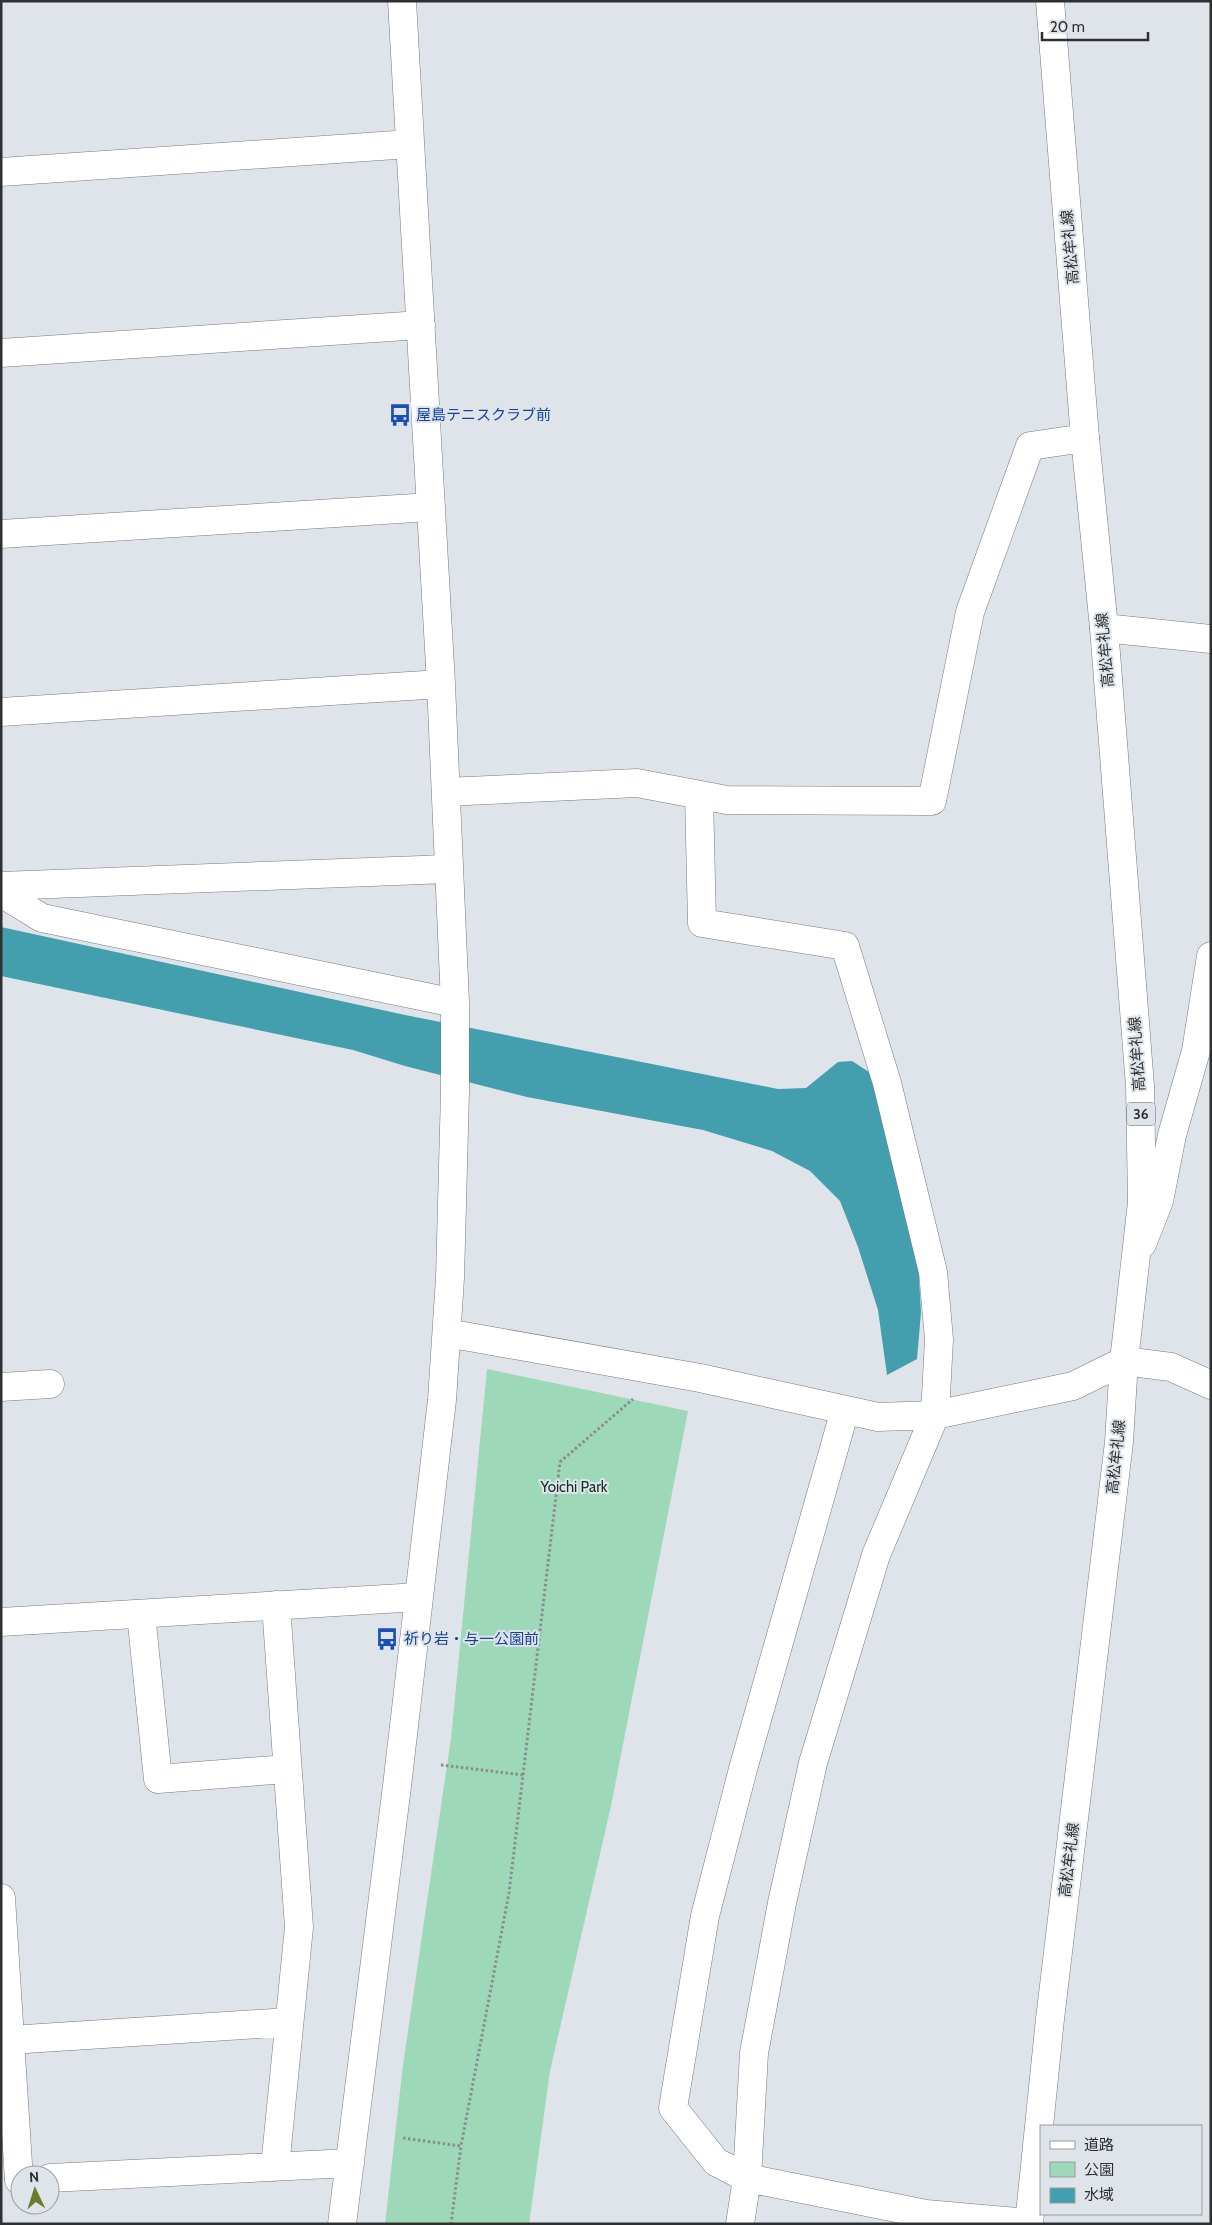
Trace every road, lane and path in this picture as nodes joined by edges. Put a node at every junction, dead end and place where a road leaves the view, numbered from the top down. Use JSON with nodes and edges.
{"nodes":[{"id":1,"x":402,"y":1,"type":"edge"},
{"id":2,"x":1050,"y":1,"type":"edge"},
{"id":3,"x":410,"y":144,"type":"junction"},
{"id":4,"x":1,"y":172,"type":"edge"},
{"id":5,"x":421,"y":325,"type":"junction"},
{"id":6,"x":1,"y":353,"type":"edge"},
{"id":7,"x":1085,"y":438,"type":"junction"},
{"id":8,"x":432,"y":507,"type":"junction"},
{"id":9,"x":1,"y":534,"type":"edge"},
{"id":10,"x":1104,"y":628,"type":"junction"},
{"id":11,"x":1211,"y":639,"type":"edge"},
{"id":12,"x":441,"y":684,"type":"junction"},
{"id":13,"x":1,"y":712,"type":"edge"},
{"id":14,"x":446,"y":792,"type":"junction"},
{"id":15,"x":699,"y":795,"type":"junction"},
{"id":16,"x":448,"y":869,"type":"junction"},
{"id":17,"x":1,"y":886,"type":"edge"},
{"id":18,"x":1,"y":893,"type":"edge"},
{"id":19,"x":1211,"y":956,"type":"edge"},
{"id":20,"x":455,"y":1010,"type":"junction"},
{"id":21,"x":1136,"y":1259,"type":"junction"},
{"id":22,"x":447,"y":1334,"type":"junction"},
{"id":23,"x":1124,"y":1361,"type":"junction"},
{"id":24,"x":50,"y":1384,"type":"dead end"},
{"id":25,"x":1211,"y":1384,"type":"edge"},
{"id":26,"x":1,"y":1387,"type":"edge"},
{"id":27,"x":633,"y":1399,"type":"dead end"},
{"id":28,"x":845,"y":1410,"type":"junction"},
{"id":29,"x":935,"y":1415,"type":"junction"},
{"id":30,"x":419,"y":1596,"type":"junction"},
{"id":31,"x":276,"y":1605,"type":"junction"},
{"id":32,"x":141,"y":1614,"type":"junction"},
{"id":33,"x":1,"y":1622,"type":"edge"},
{"id":34,"x":441,"y":1765,"type":"dead end"},
{"id":35,"x":288,"y":1769,"type":"junction"},
{"id":36,"x":523,"y":1775,"type":"junction"},
{"id":37,"x":1,"y":1898,"type":"edge"},
{"id":38,"x":289,"y":2022,"type":"junction"},
{"id":39,"x":10,"y":2040,"type":"junction"},
{"id":40,"x":403,"y":2138,"type":"dead end"},
{"id":41,"x":461,"y":2146,"type":"junction"},
{"id":42,"x":350,"y":2162,"type":"junction"},
{"id":43,"x":13,"y":2165,"type":"edge"},
{"id":44,"x":275,"y":2167,"type":"junction"},
{"id":45,"x":60,"y":2178,"type":"edge"},
{"id":46,"x":747,"y":2178,"type":"junction"},
{"id":47,"x":342,"y":2224,"type":"edge"},
{"id":48,"x":452,"y":2224,"type":"edge"},
{"id":49,"x":740,"y":2224,"type":"edge"},
{"id":50,"x":1028,"y":2224,"type":"edge"}],
"edges":[{"from":1,"to":3,"type":"street"},
{"from":2,"to":7,"type":"street","name":"高松牟礼線","number":"36"},
{"from":3,"to":4,"type":"street"},
{"from":3,"to":5,"type":"street"},
{"from":5,"to":6,"type":"street"},
{"from":5,"to":8,"type":"street"},
{"from":7,"to":10,"type":"street","name":"高松牟礼線","number":"36"},
{"from":7,"to":15,"type":"street"},
{"from":8,"to":9,"type":"street"},
{"from":8,"to":12,"type":"street"},
{"from":10,"to":11,"type":"street"},
{"from":10,"to":21,"type":"street","name":"高松牟礼線","number":"36"},
{"from":12,"to":13,"type":"street"},
{"from":12,"to":14,"type":"street"},
{"from":14,"to":15,"type":"street"},
{"from":14,"to":16,"type":"street"},
{"from":15,"to":29,"type":"street"},
{"from":16,"to":17,"type":"street"},
{"from":16,"to":20,"type":"street"},
{"from":18,"to":20,"type":"street"},
{"from":19,"to":21,"type":"street"},
{"from":20,"to":22,"type":"street"},
{"from":21,"to":23,"type":"street","name":"高松牟礼線","number":"36"},
{"from":22,"to":28,"type":"street"},
{"from":22,"to":30,"type":"street"},
{"from":23,"to":25,"type":"street"},
{"from":23,"to":29,"type":"street"},
{"from":23,"to":50,"type":"street","name":"高松牟礼線","number":"36"},
{"from":24,"to":26,"type":"street"},
{"from":27,"to":36,"type":"path"},
{"from":28,"to":29,"type":"street"},
{"from":28,"to":46,"type":"street"},
{"from":29,"to":46,"type":"street"},
{"from":30,"to":31,"type":"street"},
{"from":30,"to":42,"type":"street"},
{"from":31,"to":32,"type":"street"},
{"from":31,"to":35,"type":"street"},
{"from":32,"to":33,"type":"street"},
{"from":32,"to":35,"type":"street"},
{"from":34,"to":36,"type":"path"},
{"from":35,"to":38,"type":"street"},
{"from":36,"to":41,"type":"path"},
{"from":37,"to":39,"type":"street"},
{"from":38,"to":39,"type":"street"},
{"from":38,"to":44,"type":"street"},
{"from":39,"to":43,"type":"street"},
{"from":40,"to":41,"type":"path"},
{"from":41,"to":48,"type":"path"},
{"from":42,"to":44,"type":"street"},
{"from":42,"to":47,"type":"street"},
{"from":44,"to":45,"type":"street"},
{"from":46,"to":49,"type":"street"},
{"from":46,"to":50,"type":"street"}]}
